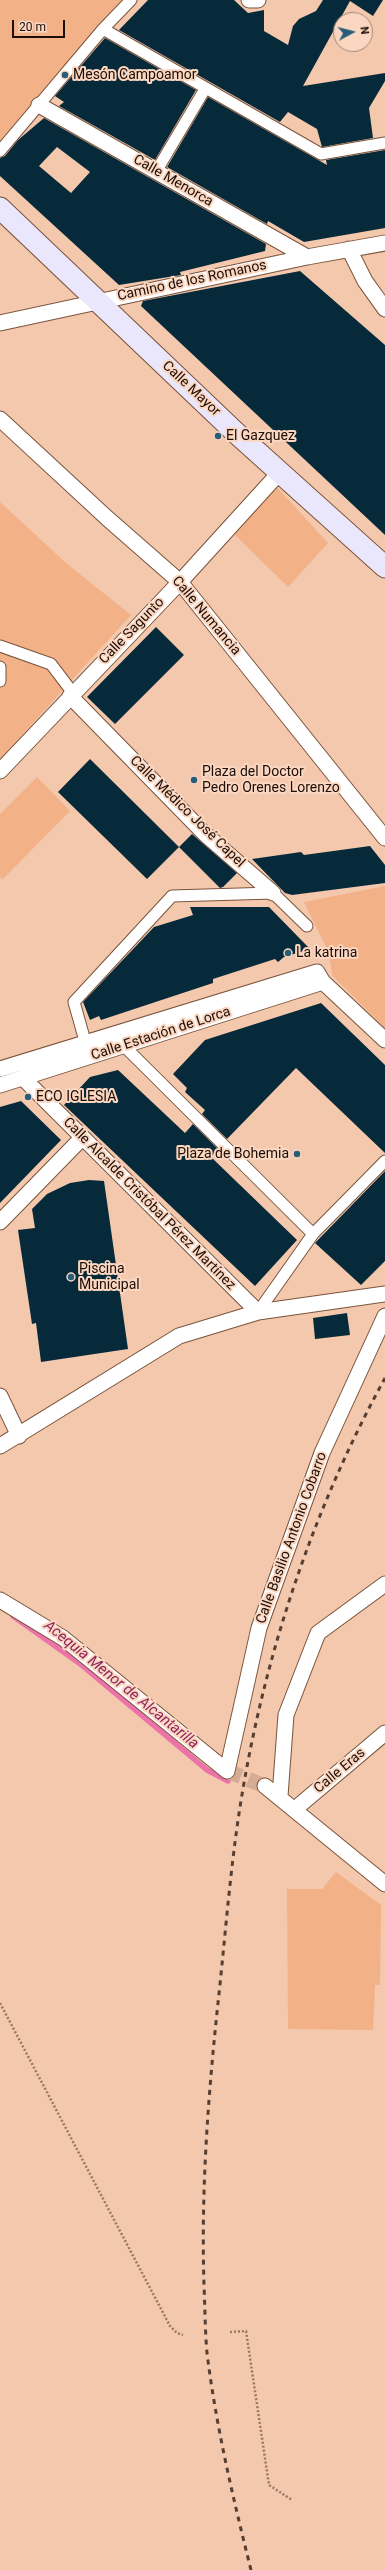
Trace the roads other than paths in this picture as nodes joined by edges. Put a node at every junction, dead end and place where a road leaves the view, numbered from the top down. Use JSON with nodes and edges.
{"nodes":[{"id":1,"x":131,"y":0,"type":"edge"},
{"id":2,"x":249,"y":0,"type":"edge"},
{"id":3,"x":258,"y":0,"type":"edge"},
{"id":4,"x":103,"y":29,"type":"junction"},
{"id":5,"x":206,"y":89,"type":"junction"},
{"id":6,"x":39,"y":105,"type":"junction"},
{"id":7,"x":385,"y":143,"type":"edge"},
{"id":8,"x":0,"y":151,"type":"edge"},
{"id":9,"x":157,"y":170,"type":"junction"},
{"id":10,"x":0,"y":208,"type":"edge"},
{"id":11,"x":385,"y":243,"type":"edge"},
{"id":12,"x":350,"y":249,"type":"junction"},
{"id":13,"x":306,"y":257,"type":"junction"},
{"id":14,"x":98,"y":301,"type":"junction"},
{"id":15,"x":385,"y":309,"type":"edge"},
{"id":16,"x":0,"y":323,"type":"edge"},
{"id":17,"x":0,"y":419,"type":"edge"},
{"id":18,"x":280,"y":472,"type":"junction"},
{"id":19,"x":385,"y":567,"type":"edge"},
{"id":20,"x":180,"y":582,"type":"junction"},
{"id":21,"x":0,"y":646,"type":"edge"},
{"id":22,"x":0,"y":667,"type":"edge"},
{"id":23,"x":0,"y":681,"type":"edge"},
{"id":24,"x":72,"y":694,"type":"junction"},
{"id":25,"x":0,"y":771,"type":"edge"},
{"id":26,"x":385,"y":838,"type":"edge"},
{"id":27,"x":273,"y":893,"type":"junction"},
{"id":28,"x":307,"y":926,"type":"dead end"},
{"id":29,"x":320,"y":977,"type":"junction"},
{"id":30,"x":385,"y":1040,"type":"edge"},
{"id":31,"x":85,"y":1041,"type":"junction"},
{"id":32,"x":124,"y":1046,"type":"junction"},
{"id":33,"x":0,"y":1069,"type":"edge"},
{"id":34,"x":23,"y":1078,"type":"junction"},
{"id":35,"x":0,"y":1086,"type":"edge"},
{"id":36,"x":82,"y":1138,"type":"junction"},
{"id":37,"x":385,"y":1161,"type":"edge"},
{"id":38,"x":0,"y":1222,"type":"edge"},
{"id":39,"x":313,"y":1234,"type":"junction"},
{"id":40,"x":385,"y":1294,"type":"edge"},
{"id":41,"x":258,"y":1312,"type":"junction"},
{"id":42,"x":385,"y":1316,"type":"edge"},
{"id":43,"x":0,"y":1396,"type":"edge"},
{"id":44,"x":19,"y":1436,"type":"junction"},
{"id":45,"x":0,"y":1446,"type":"edge"},
{"id":46,"x":385,"y":1584,"type":"edge"},
{"id":47,"x":0,"y":1600,"type":"edge"},
{"id":48,"x":385,"y":1733,"type":"edge"},
{"id":49,"x":265,"y":1786,"type":"tunnel mouth"},
{"id":50,"x":280,"y":1796,"type":"junction"},
{"id":51,"x":295,"y":1809,"type":"junction"},
{"id":52,"x":385,"y":1884,"type":"edge"}],
"edges":[{"from":1,"to":4,"type":"street"},
{"from":2,"to":3,"type":"street"},
{"from":4,"to":5,"type":"street"},
{"from":4,"to":6,"type":"street"},
{"from":5,"to":7,"type":"street"},
{"from":5,"to":9,"type":"street"},
{"from":6,"to":8,"type":"street"},
{"from":6,"to":9,"type":"street","name":"Calle Menorca"},
{"from":9,"to":13,"type":"street","name":"Calle Menorca"},
{"from":10,"to":14,"type":"main road","name":"Calle Mayor"},
{"from":11,"to":12,"type":"street","name":"Camino de los Romanos"},
{"from":12,"to":13,"type":"street","name":"Camino de los Romanos"},
{"from":12,"to":15,"type":"street"},
{"from":13,"to":14,"type":"street","name":"Camino de los Romanos"},
{"from":14,"to":16,"type":"street","name":"Camino de los Romanos"},
{"from":14,"to":18,"type":"main road","name":"Calle Mayor"},
{"from":17,"to":20,"type":"street","name":"Calle Numancia"},
{"from":18,"to":19,"type":"main road","name":"Calle Mayor"},
{"from":18,"to":20,"type":"street","name":"Calle Sagunto"},
{"from":20,"to":24,"type":"street","name":"Calle Sagunto"},
{"from":20,"to":26,"type":"street","name":"Calle Numancia"},
{"from":21,"to":24,"type":"street"},
{"from":22,"to":23,"type":"street"},
{"from":24,"to":25,"type":"street","name":"Calle Sagunto"},
{"from":24,"to":27,"type":"street","name":"Calle Médico José Capel"},
{"from":27,"to":28,"type":"street","name":"Calle Médico José Capel"},
{"from":27,"to":31,"type":"street"},
{"from":29,"to":30,"type":"street"},
{"from":29,"to":31,"type":"street","name":"Calle Estación de Lorca"},
{"from":29,"to":32,"type":"street","name":"Calle Estación de Lorca"},
{"from":31,"to":33,"type":"street","name":"Calle Estación de Lorca"},
{"from":32,"to":34,"type":"street","name":"Calle Estación de Lorca"},
{"from":32,"to":39,"type":"street"},
{"from":34,"to":35,"type":"street","name":"Calle Estación de Lorca"},
{"from":34,"to":36,"type":"street","name":"Calle Alcalde Cristóbal Pérez Martínez"},
{"from":36,"to":38,"type":"street"},
{"from":36,"to":41,"type":"street","name":"Calle Alcalde Cristóbal Pérez Martínez"},
{"from":37,"to":39,"type":"street"},
{"from":39,"to":41,"type":"street"},
{"from":40,"to":41,"type":"street"},
{"from":41,"to":44,"type":"street"},
{"from":42,"to":47,"type":"street","name":"Calle Basilio Antonio Cobarro"},
{"from":43,"to":44,"type":"street"},
{"from":44,"to":45,"type":"street"},
{"from":46,"to":50,"type":"street"},
{"from":48,"to":51,"type":"street","name":"Calle Eras"},
{"from":49,"to":50,"type":"street"},
{"from":50,"to":51,"type":"street"},
{"from":51,"to":52,"type":"street"}]}
